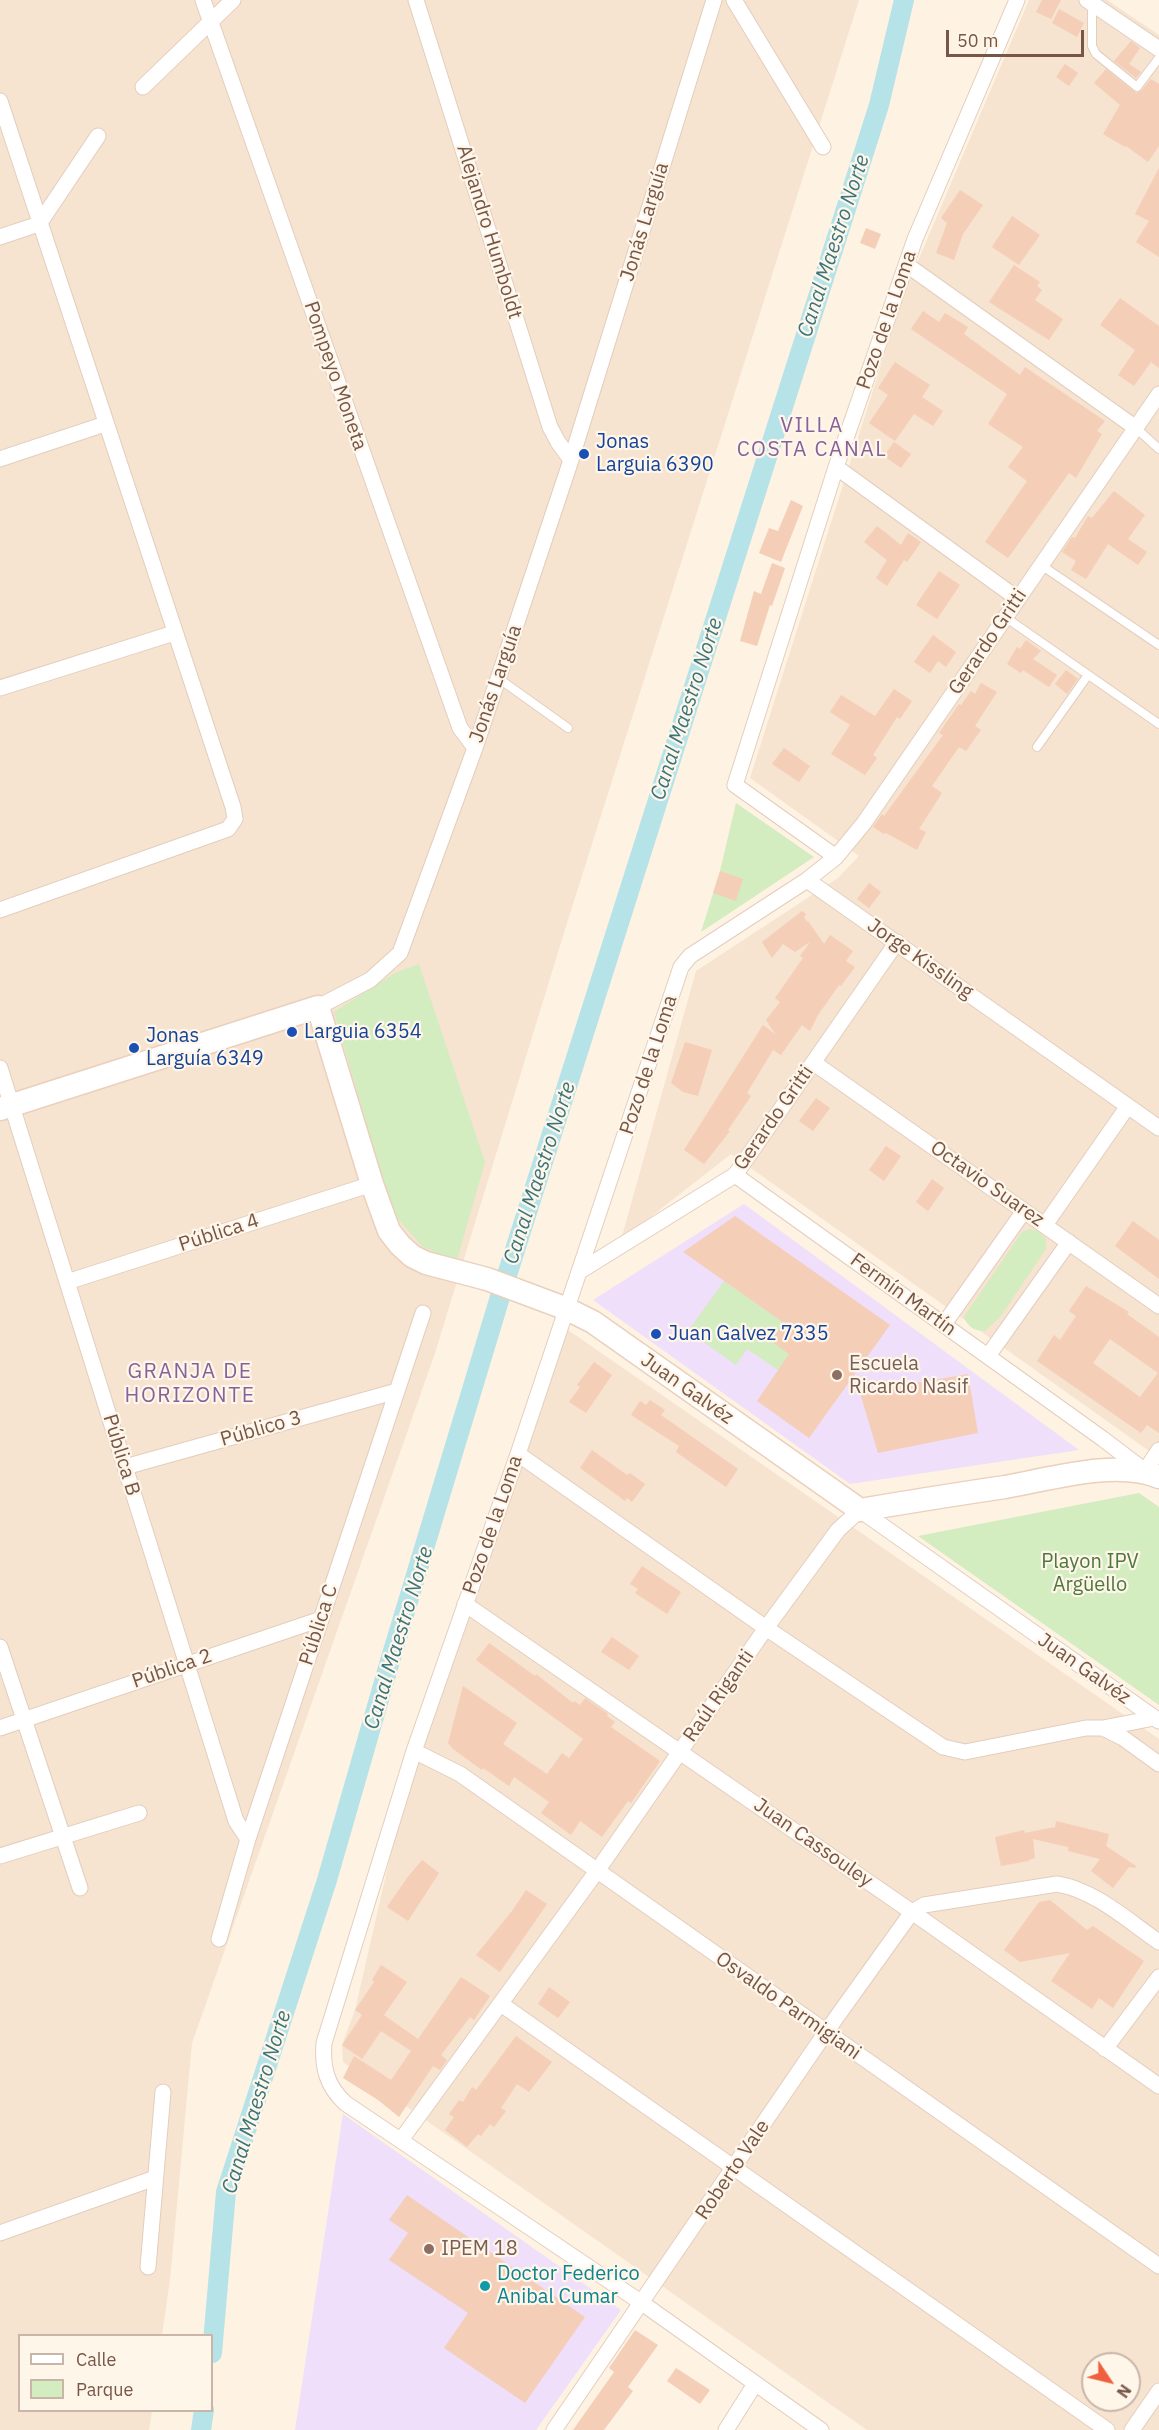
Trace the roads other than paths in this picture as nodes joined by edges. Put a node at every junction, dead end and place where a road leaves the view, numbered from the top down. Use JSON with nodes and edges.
{"nodes":[{"id":1,"x":203,"y":0,"type":"edge"},
{"id":2,"x":233,"y":0,"type":"edge"},
{"id":3,"x":416,"y":0,"type":"edge"},
{"id":4,"x":714,"y":0,"type":"edge"},
{"id":5,"x":734,"y":0,"type":"edge"},
{"id":6,"x":1017,"y":0,"type":"edge"},
{"id":7,"x":1091,"y":2,"type":"edge"},
{"id":8,"x":211,"y":22,"type":"junction"},
{"id":9,"x":1159,"y":49,"type":"edge"},
{"id":10,"x":1159,"y":58,"type":"edge"},
{"id":11,"x":142,"y":87,"type":"dead end"},
{"id":12,"x":0,"y":101,"type":"edge"},
{"id":13,"x":98,"y":136,"type":"dead end"},
{"id":14,"x":824,"y":147,"type":"dead end"},
{"id":15,"x":39,"y":224,"type":"junction"},
{"id":16,"x":0,"y":237,"type":"edge"},
{"id":17,"x":907,"y":265,"type":"junction"},
{"id":18,"x":1158,"y":398,"type":"edge"},
{"id":19,"x":105,"y":424,"type":"junction"},
{"id":20,"x":1136,"y":428,"type":"junction"},
{"id":21,"x":1159,"y":449,"type":"edge"},
{"id":22,"x":0,"y":459,"type":"edge"},
{"id":23,"x":571,"y":460,"type":"junction"},
{"id":24,"x":836,"y":467,"type":"junction"},
{"id":25,"x":1041,"y":565,"type":"junction"},
{"id":26,"x":1018,"y":599,"type":"junction"},
{"id":27,"x":1005,"y":617,"type":"junction"},
{"id":28,"x":174,"y":633,"type":"junction"},
{"id":29,"x":1159,"y":645,"type":"edge"},
{"id":30,"x":1088,"y":675,"type":"junction"},
{"id":31,"x":498,"y":678,"type":"junction"},
{"id":32,"x":0,"y":688,"type":"edge"},
{"id":33,"x":1159,"y":724,"type":"edge"},
{"id":34,"x":568,"y":728,"type":"dead end"},
{"id":35,"x":1037,"y":747,"type":"dead end"},
{"id":36,"x":475,"y":748,"type":"junction"},
{"id":37,"x":836,"y":857,"type":"junction"},
{"id":38,"x":807,"y":880,"type":"junction"},
{"id":39,"x":0,"y":910,"type":"edge"},
{"id":40,"x":897,"y":942,"type":"junction"},
{"id":41,"x":318,"y":1008,"type":"junction"},
{"id":42,"x":814,"y":1063,"type":"junction"},
{"id":43,"x":0,"y":1068,"type":"edge"},
{"id":44,"x":1128,"y":1106,"type":"junction"},
{"id":45,"x":6,"y":1107,"type":"edge"},
{"id":46,"x":1159,"y":1128,"type":"edge"},
{"id":47,"x":735,"y":1175,"type":"junction"},
{"id":48,"x":372,"y":1184,"type":"junction"},
{"id":49,"x":1024,"y":1211,"type":"junction"},
{"id":50,"x":1045,"y":1225,"type":"junction"},
{"id":51,"x":1069,"y":1242,"type":"junction"},
{"id":52,"x":580,"y":1271,"type":"junction"},
{"id":53,"x":67,"y":1282,"type":"junction"},
{"id":54,"x":1159,"y":1306,"type":"edge"},
{"id":55,"x":567,"y":1309,"type":"junction"},
{"id":56,"x":423,"y":1313,"type":"dead end"},
{"id":57,"x":944,"y":1324,"type":"junction"},
{"id":58,"x":988,"y":1356,"type":"junction"},
{"id":59,"x":396,"y":1391,"type":"junction"},
{"id":60,"x":1159,"y":1450,"type":"edge"},
{"id":61,"x":518,"y":1454,"type":"junction"},
{"id":62,"x":125,"y":1467,"type":"junction"},
{"id":63,"x":1152,"y":1474,"type":"edge"},
{"id":64,"x":860,"y":1510,"type":"junction"},
{"id":65,"x":465,"y":1604,"type":"junction"},
{"id":66,"x":321,"y":1619,"type":"junction"},
{"id":67,"x":766,"y":1628,"type":"junction"},
{"id":68,"x":0,"y":1647,"type":"edge"},
{"id":69,"x":186,"y":1663,"type":"junction"},
{"id":70,"x":1157,"y":1720,"type":"edge"},
{"id":71,"x":24,"y":1721,"type":"junction"},
{"id":72,"x":0,"y":1728,"type":"edge"},
{"id":73,"x":1103,"y":1728,"type":"junction"},
{"id":74,"x":414,"y":1751,"type":"junction"},
{"id":75,"x":680,"y":1752,"type":"junction"},
{"id":76,"x":1159,"y":1764,"type":"edge"},
{"id":77,"x":139,"y":1813,"type":"dead end"},
{"id":78,"x":63,"y":1834,"type":"junction"},
{"id":79,"x":248,"y":1839,"type":"junction"},
{"id":80,"x":0,"y":1856,"type":"edge"},
{"id":81,"x":597,"y":1871,"type":"junction"},
{"id":82,"x":80,"y":1888,"type":"dead end"},
{"id":83,"x":912,"y":1912,"type":"junction"},
{"id":84,"x":219,"y":1939,"type":"dead end"},
{"id":85,"x":1159,"y":1942,"type":"edge"},
{"id":86,"x":1159,"y":1977,"type":"edge"},
{"id":87,"x":501,"y":2004,"type":"junction"},
{"id":88,"x":826,"y":2032,"type":"junction"},
{"id":89,"x":1106,"y":2049,"type":"junction"},
{"id":90,"x":1159,"y":2086,"type":"edge"},
{"id":91,"x":163,"y":2092,"type":"dead end"},
{"id":92,"x":401,"y":2140,"type":"junction"},
{"id":93,"x":735,"y":2168,"type":"junction"},
{"id":94,"x":155,"y":2178,"type":"junction"},
{"id":95,"x":0,"y":2233,"type":"edge"},
{"id":96,"x":148,"y":2266,"type":"dead end"},
{"id":97,"x":1159,"y":2266,"type":"edge"},
{"id":98,"x":642,"y":2303,"type":"junction"},
{"id":99,"x":755,"y":2384,"type":"junction"},
{"id":100,"x":1159,"y":2391,"type":"edge"},
{"id":101,"x":554,"y":2430,"type":"edge"},
{"id":102,"x":726,"y":2430,"type":"edge"},
{"id":103,"x":821,"y":2430,"type":"edge"},
{"id":104,"x":1107,"y":2430,"type":"edge"},
{"id":105,"x":1132,"y":2430,"type":"edge"}],
"edges":[{"from":1,"to":8,"type":"street","name":"Pompeyo Moneta"},
{"from":2,"to":8,"type":"street"},
{"from":3,"to":23,"type":"street","name":"Alejandro Humboldt"},
{"from":4,"to":23,"type":"street","name":"Jonás Larguía"},
{"from":5,"to":14,"type":"street"},
{"from":6,"to":17,"type":"street","name":"Pozo de la Loma"},
{"from":7,"to":9,"type":"street"},
{"from":7,"to":10,"type":"lane"},
{"from":8,"to":11,"type":"street"},
{"from":8,"to":36,"type":"street","name":"Pompeyo Moneta"},
{"from":12,"to":15,"type":"street"},
{"from":13,"to":15,"type":"street"},
{"from":15,"to":16,"type":"street"},
{"from":15,"to":19,"type":"street"},
{"from":17,"to":20,"type":"street"},
{"from":17,"to":24,"type":"street","name":"Pozo de la Loma"},
{"from":18,"to":20,"type":"street","name":"Gerardo Gritti"},
{"from":19,"to":22,"type":"street"},
{"from":19,"to":28,"type":"street"},
{"from":20,"to":21,"type":"lane"},
{"from":20,"to":25,"type":"street","name":"Gerardo Gritti"},
{"from":23,"to":31,"type":"street","name":"Jonás Larguía"},
{"from":24,"to":26,"type":"street"},
{"from":24,"to":37,"type":"street","name":"Pozo de la Loma"},
{"from":25,"to":26,"type":"street","name":"Gerardo Gritti"},
{"from":25,"to":29,"type":"lane"},
{"from":26,"to":27,"type":"street","name":"Gerardo Gritti"},
{"from":27,"to":30,"type":"lane"},
{"from":27,"to":37,"type":"street","name":"Gerardo Gritti"},
{"from":28,"to":32,"type":"street"},
{"from":28,"to":39,"type":"street"},
{"from":30,"to":33,"type":"lane"},
{"from":30,"to":35,"type":"lane"},
{"from":31,"to":34,"type":"lane"},
{"from":31,"to":36,"type":"street","name":"Jonás Larguía"},
{"from":36,"to":41,"type":"street","name":"Jonás Larguía"},
{"from":37,"to":38,"type":"street","name":"Gerardo Gritti"},
{"from":38,"to":40,"type":"street","name":"Jorge Kissling"},
{"from":38,"to":52,"type":"street","name":"Pozo de la Loma"},
{"from":40,"to":42,"type":"street","name":"Gerardo Gritti"},
{"from":40,"to":44,"type":"street","name":"Jorge Kissling"},
{"from":41,"to":45,"type":"main road","name":"Jonás Larguía"},
{"from":41,"to":48,"type":"main road","name":"Juan Galvéz"},
{"from":42,"to":47,"type":"street","name":"Gerardo Gritti"},
{"from":42,"to":49,"type":"street","name":"Octavio Suarez"},
{"from":43,"to":45,"type":"street","name":"Pública B"},
{"from":44,"to":46,"type":"street","name":"Jorge Kissling"},
{"from":44,"to":50,"type":"street"},
{"from":45,"to":53,"type":"street","name":"Pública B"},
{"from":47,"to":52,"type":"street","name":"Gerardo Gritti"},
{"from":47,"to":57,"type":"street","name":"Fermín Martín"},
{"from":48,"to":53,"type":"street","name":"Pública 4"},
{"from":48,"to":55,"type":"main road","name":"Juan Galvéz"},
{"from":49,"to":50,"type":"street","name":"Octavio Suarez"},
{"from":49,"to":57,"type":"street"},
{"from":50,"to":51,"type":"street","name":"Octavio Suarez"},
{"from":51,"to":54,"type":"street","name":"Octavio Suarez"},
{"from":51,"to":58,"type":"street"},
{"from":52,"to":55,"type":"street","name":"Pozo de la Loma"},
{"from":53,"to":62,"type":"street","name":"Pública B"},
{"from":55,"to":61,"type":"street","name":"Pozo de la Loma"},
{"from":55,"to":64,"type":"main road","name":"Juan Galvéz"},
{"from":56,"to":59,"type":"street","name":"Pública C"},
{"from":57,"to":58,"type":"street","name":"Fermín Martín"},
{"from":58,"to":63,"type":"street","name":"Fermín Martín"},
{"from":59,"to":62,"type":"street","name":"Público 3"},
{"from":59,"to":66,"type":"street","name":"Pública C"},
{"from":60,"to":63,"type":"street"},
{"from":61,"to":65,"type":"street","name":"Pozo de la Loma"},
{"from":61,"to":67,"type":"street"},
{"from":62,"to":69,"type":"street","name":"Pública B"},
{"from":63,"to":64,"type":"main road"},
{"from":64,"to":67,"type":"street","name":"Raúl Riganti"},
{"from":64,"to":70,"type":"street","name":"Juan Galvéz"},
{"from":65,"to":74,"type":"street","name":"Pozo de la Loma"},
{"from":65,"to":75,"type":"street","name":"Juan Cassouley"},
{"from":66,"to":69,"type":"street","name":"Pública 2"},
{"from":66,"to":79,"type":"street","name":"Pública C"},
{"from":67,"to":73,"type":"street"},
{"from":67,"to":75,"type":"street","name":"Raúl Riganti"},
{"from":68,"to":71,"type":"street"},
{"from":69,"to":71,"type":"street","name":"Pública 2"},
{"from":69,"to":79,"type":"street","name":"Pública B"},
{"from":70,"to":73,"type":"street"},
{"from":71,"to":72,"type":"street","name":"Pública 2"},
{"from":71,"to":78,"type":"street"},
{"from":73,"to":76,"type":"street"},
{"from":74,"to":81,"type":"street","name":"Osvaldo Parmigiani"},
{"from":74,"to":92,"type":"street","name":"Pozo de la Loma"},
{"from":75,"to":81,"type":"street","name":"Raúl Riganti"},
{"from":75,"to":83,"type":"street","name":"Juan Cassouley"},
{"from":77,"to":78,"type":"street"},
{"from":78,"to":80,"type":"street"},
{"from":78,"to":82,"type":"street"},
{"from":79,"to":84,"type":"street","name":"Pública C"},
{"from":81,"to":87,"type":"street","name":"Raúl Riganti"},
{"from":81,"to":88,"type":"street","name":"Osvaldo Parmigiani"},
{"from":83,"to":85,"type":"street"},
{"from":83,"to":88,"type":"street","name":"Roberto Vale"},
{"from":83,"to":89,"type":"street","name":"Juan Cassouley"},
{"from":86,"to":89,"type":"street"},
{"from":87,"to":92,"type":"street","name":"Raúl Riganti"},
{"from":87,"to":93,"type":"street"},
{"from":88,"to":93,"type":"street","name":"Roberto Vale"},
{"from":88,"to":97,"type":"street","name":"Osvaldo Parmigiani"},
{"from":89,"to":90,"type":"street","name":"Juan Cassouley"},
{"from":91,"to":94,"type":"street"},
{"from":92,"to":98,"type":"street"},
{"from":93,"to":98,"type":"street","name":"Roberto Vale"},
{"from":93,"to":104,"type":"street"},
{"from":94,"to":95,"type":"street"},
{"from":94,"to":96,"type":"street"},
{"from":98,"to":99,"type":"street"},
{"from":98,"to":101,"type":"street","name":"Roberto Vale"},
{"from":99,"to":102,"type":"street"},
{"from":99,"to":103,"type":"street"},
{"from":100,"to":105,"type":"street"}]}
